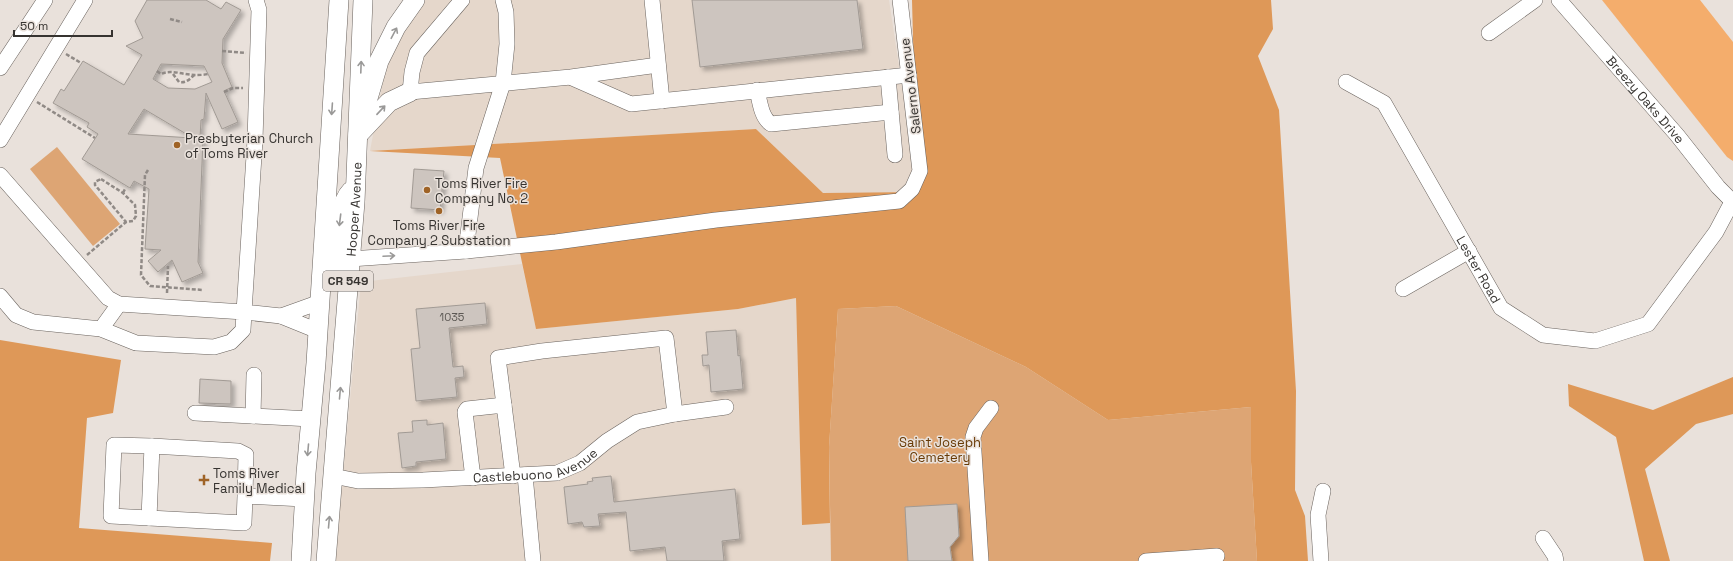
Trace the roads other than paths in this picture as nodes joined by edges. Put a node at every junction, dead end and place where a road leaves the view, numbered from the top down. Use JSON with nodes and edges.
{"nodes":[{"id":1,"x":45,"y":0,"type":"edge"},
{"id":2,"x":85,"y":0,"type":"edge"},
{"id":3,"x":256,"y":0,"type":"edge"},
{"id":4,"x":339,"y":0,"type":"edge"},
{"id":5,"x":363,"y":0,"type":"edge"},
{"id":6,"x":415,"y":0,"type":"edge"},
{"id":7,"x":462,"y":0,"type":"edge"},
{"id":8,"x":503,"y":0,"type":"edge"},
{"id":9,"x":652,"y":0,"type":"edge"},
{"id":10,"x":900,"y":0,"type":"edge"},
{"id":11,"x":1535,"y":0,"type":"edge"},
{"id":12,"x":1559,"y":0,"type":"edge"},
{"id":13,"x":1489,"y":33,"type":"dead end"},
{"id":14,"x":658,"y":66,"type":"junction"},
{"id":15,"x":0,"y":68,"type":"edge"},
{"id":16,"x":909,"y":75,"type":"junction"},
{"id":17,"x":571,"y":77,"type":"junction"},
{"id":18,"x":888,"y":77,"type":"junction"},
{"id":19,"x":1346,"y":82,"type":"dead end"},
{"id":20,"x":503,"y":83,"type":"junction"},
{"id":21,"x":757,"y":90,"type":"junction"},
{"id":22,"x":410,"y":92,"type":"junction"},
{"id":23,"x":662,"y":101,"type":"junction"},
{"id":24,"x":891,"y":112,"type":"junction"},
{"id":25,"x":358,"y":135,"type":"junction"},
{"id":26,"x":0,"y":140,"type":"edge"},
{"id":27,"x":895,"y":155,"type":"dead end"},
{"id":28,"x":0,"y":175,"type":"edge"},
{"id":29,"x":356,"y":186,"type":"junction"},
{"id":30,"x":1732,"y":200,"type":"edge"},
{"id":31,"x":466,"y":251,"type":"junction"},
{"id":32,"x":1469,"y":251,"type":"junction"},
{"id":33,"x":350,"y":259,"type":"junction"},
{"id":34,"x":1403,"y":289,"type":"dead end"},
{"id":35,"x":0,"y":296,"type":"edge"},
{"id":36,"x":320,"y":302,"type":"junction"},
{"id":37,"x":119,"y":304,"type":"junction"},
{"id":38,"x":244,"y":312,"type":"junction"},
{"id":39,"x":281,"y":316,"type":"junction"},
{"id":40,"x":101,"y":329,"type":"junction"},
{"id":41,"x":318,"y":331,"type":"junction"},
{"id":42,"x":316,"y":363,"type":"junction"},
{"id":43,"x":254,"y":375,"type":"dead end"},
{"id":44,"x":504,"y":405,"type":"junction"},
{"id":45,"x":726,"y":407,"type":"dead end"},
{"id":46,"x":990,"y":408,"type":"dead end"},
{"id":47,"x":195,"y":413,"type":"dead end"},
{"id":48,"x":675,"y":414,"type":"junction"},
{"id":49,"x":253,"y":416,"type":"junction"},
{"id":50,"x":311,"y":419,"type":"junction"},
{"id":51,"x":152,"y":446,"type":"junction"},
{"id":52,"x":519,"y":475,"type":"junction"},
{"id":53,"x":333,"y":476,"type":"junction"},
{"id":54,"x":473,"y":478,"type":"junction"},
{"id":55,"x":1323,"y":491,"type":"dead end"},
{"id":56,"x":245,"y":496,"type":"junction"},
{"id":57,"x":304,"y":499,"type":"junction"},
{"id":58,"x":149,"y":518,"type":"junction"},
{"id":59,"x":1543,"y":538,"type":"dead end"},
{"id":60,"x":1217,"y":556,"type":"dead end"},
{"id":61,"x":301,"y":561,"type":"edge"},
{"id":62,"x":326,"y":561,"type":"edge"},
{"id":63,"x":533,"y":561,"type":"edge"},
{"id":64,"x":981,"y":561,"type":"edge"},
{"id":65,"x":1146,"y":561,"type":"edge"},
{"id":66,"x":1321,"y":561,"type":"edge"},
{"id":67,"x":1556,"y":561,"type":"edge"}],
"edges":[{"from":1,"to":15,"type":"street"},
{"from":2,"to":26,"type":"street"},
{"from":3,"to":38,"type":"street"},
{"from":4,"to":36,"type":"main road","name":"Hooper Avenue","number":"CR 549","one_way":true},
{"from":25,"to":5,"type":"main road","name":"Hooper Avenue","number":"CR 549","one_way":true},
{"from":25,"to":6,"type":"main road","one_way":true},
{"from":7,"to":22,"type":"street"},
{"from":8,"to":20,"type":"street"},
{"from":9,"to":14,"type":"street"},
{"from":10,"to":16,"type":"street","name":"Salerno Avenue"},
{"from":11,"to":13,"type":"street"},
{"from":12,"to":30,"type":"street","name":"Breezy Oaks Drive"},
{"from":14,"to":17,"type":"street"},
{"from":14,"to":23,"type":"street"},
{"from":16,"to":18,"type":"street"},
{"from":16,"to":31,"type":"street","name":"Salerno Avenue"},
{"from":17,"to":20,"type":"street"},
{"from":17,"to":23,"type":"street"},
{"from":18,"to":21,"type":"street"},
{"from":18,"to":24,"type":"street"},
{"from":19,"to":32,"type":"street","name":"Lester Road"},
{"from":20,"to":22,"type":"street"},
{"from":20,"to":31,"type":"street"},
{"from":21,"to":23,"type":"street"},
{"from":21,"to":24,"type":"street"},
{"from":25,"to":22,"type":"main road","one_way":true},
{"from":24,"to":27,"type":"street"},
{"from":25,"to":29,"type":"main road","name":"Hooper Avenue","number":"CR 549"},
{"from":28,"to":37,"type":"street"},
{"from":29,"to":33,"type":"main road","name":"Hooper Avenue","number":"CR 549"},
{"from":29,"to":42,"type":"main road","one_way":true},
{"from":30,"to":32,"type":"street","name":"Lester Road"},
{"from":33,"to":31,"type":"street","one_way":true},
{"from":32,"to":34,"type":"street"},
{"from":53,"to":33,"type":"main road","name":"Hooper Avenue","number":"CR 549","one_way":true},
{"from":35,"to":40,"type":"street"},
{"from":36,"to":39,"type":"street"},
{"from":36,"to":41,"type":"main road","name":"Hooper Avenue","number":"CR 549"},
{"from":37,"to":38,"type":"street"},
{"from":37,"to":40,"type":"street"},
{"from":38,"to":39,"type":"street"},
{"from":38,"to":40,"type":"street"},
{"from":39,"to":41,"type":"street"},
{"from":41,"to":42,"type":"main road","name":"Hooper Avenue","number":"CR 549"},
{"from":42,"to":50,"type":"main road","name":"Hooper Avenue","number":"CR 549"},
{"from":43,"to":49,"type":"street"},
{"from":44,"to":48,"type":"street"},
{"from":44,"to":52,"type":"street"},
{"from":44,"to":54,"type":"street"},
{"from":45,"to":48,"type":"street","name":"Castlebuono Avenue"},
{"from":46,"to":64,"type":"street"},
{"from":47,"to":49,"type":"street"},
{"from":48,"to":52,"type":"street","name":"Castlebuono Avenue"},
{"from":49,"to":50,"type":"street"},
{"from":50,"to":57,"type":"main road","name":"Hooper Avenue","number":"CR 549","one_way":true},
{"from":51,"to":56,"type":"street"},
{"from":51,"to":58,"type":"street"},
{"from":51,"to":58,"type":"street"},
{"from":52,"to":54,"type":"street","name":"Castlebuono Avenue"},
{"from":52,"to":63,"type":"street"},
{"from":53,"to":54,"type":"street","name":"Castlebuono Avenue"},
{"from":62,"to":53,"type":"main road","name":"Hooper Avenue","number":"CR 549","one_way":true},
{"from":55,"to":66,"type":"street"},
{"from":56,"to":57,"type":"street"},
{"from":56,"to":58,"type":"street"},
{"from":57,"to":61,"type":"main road","name":"Hooper Avenue","number":"CR 549"},
{"from":59,"to":67,"type":"street"},
{"from":60,"to":65,"type":"street"}]}
